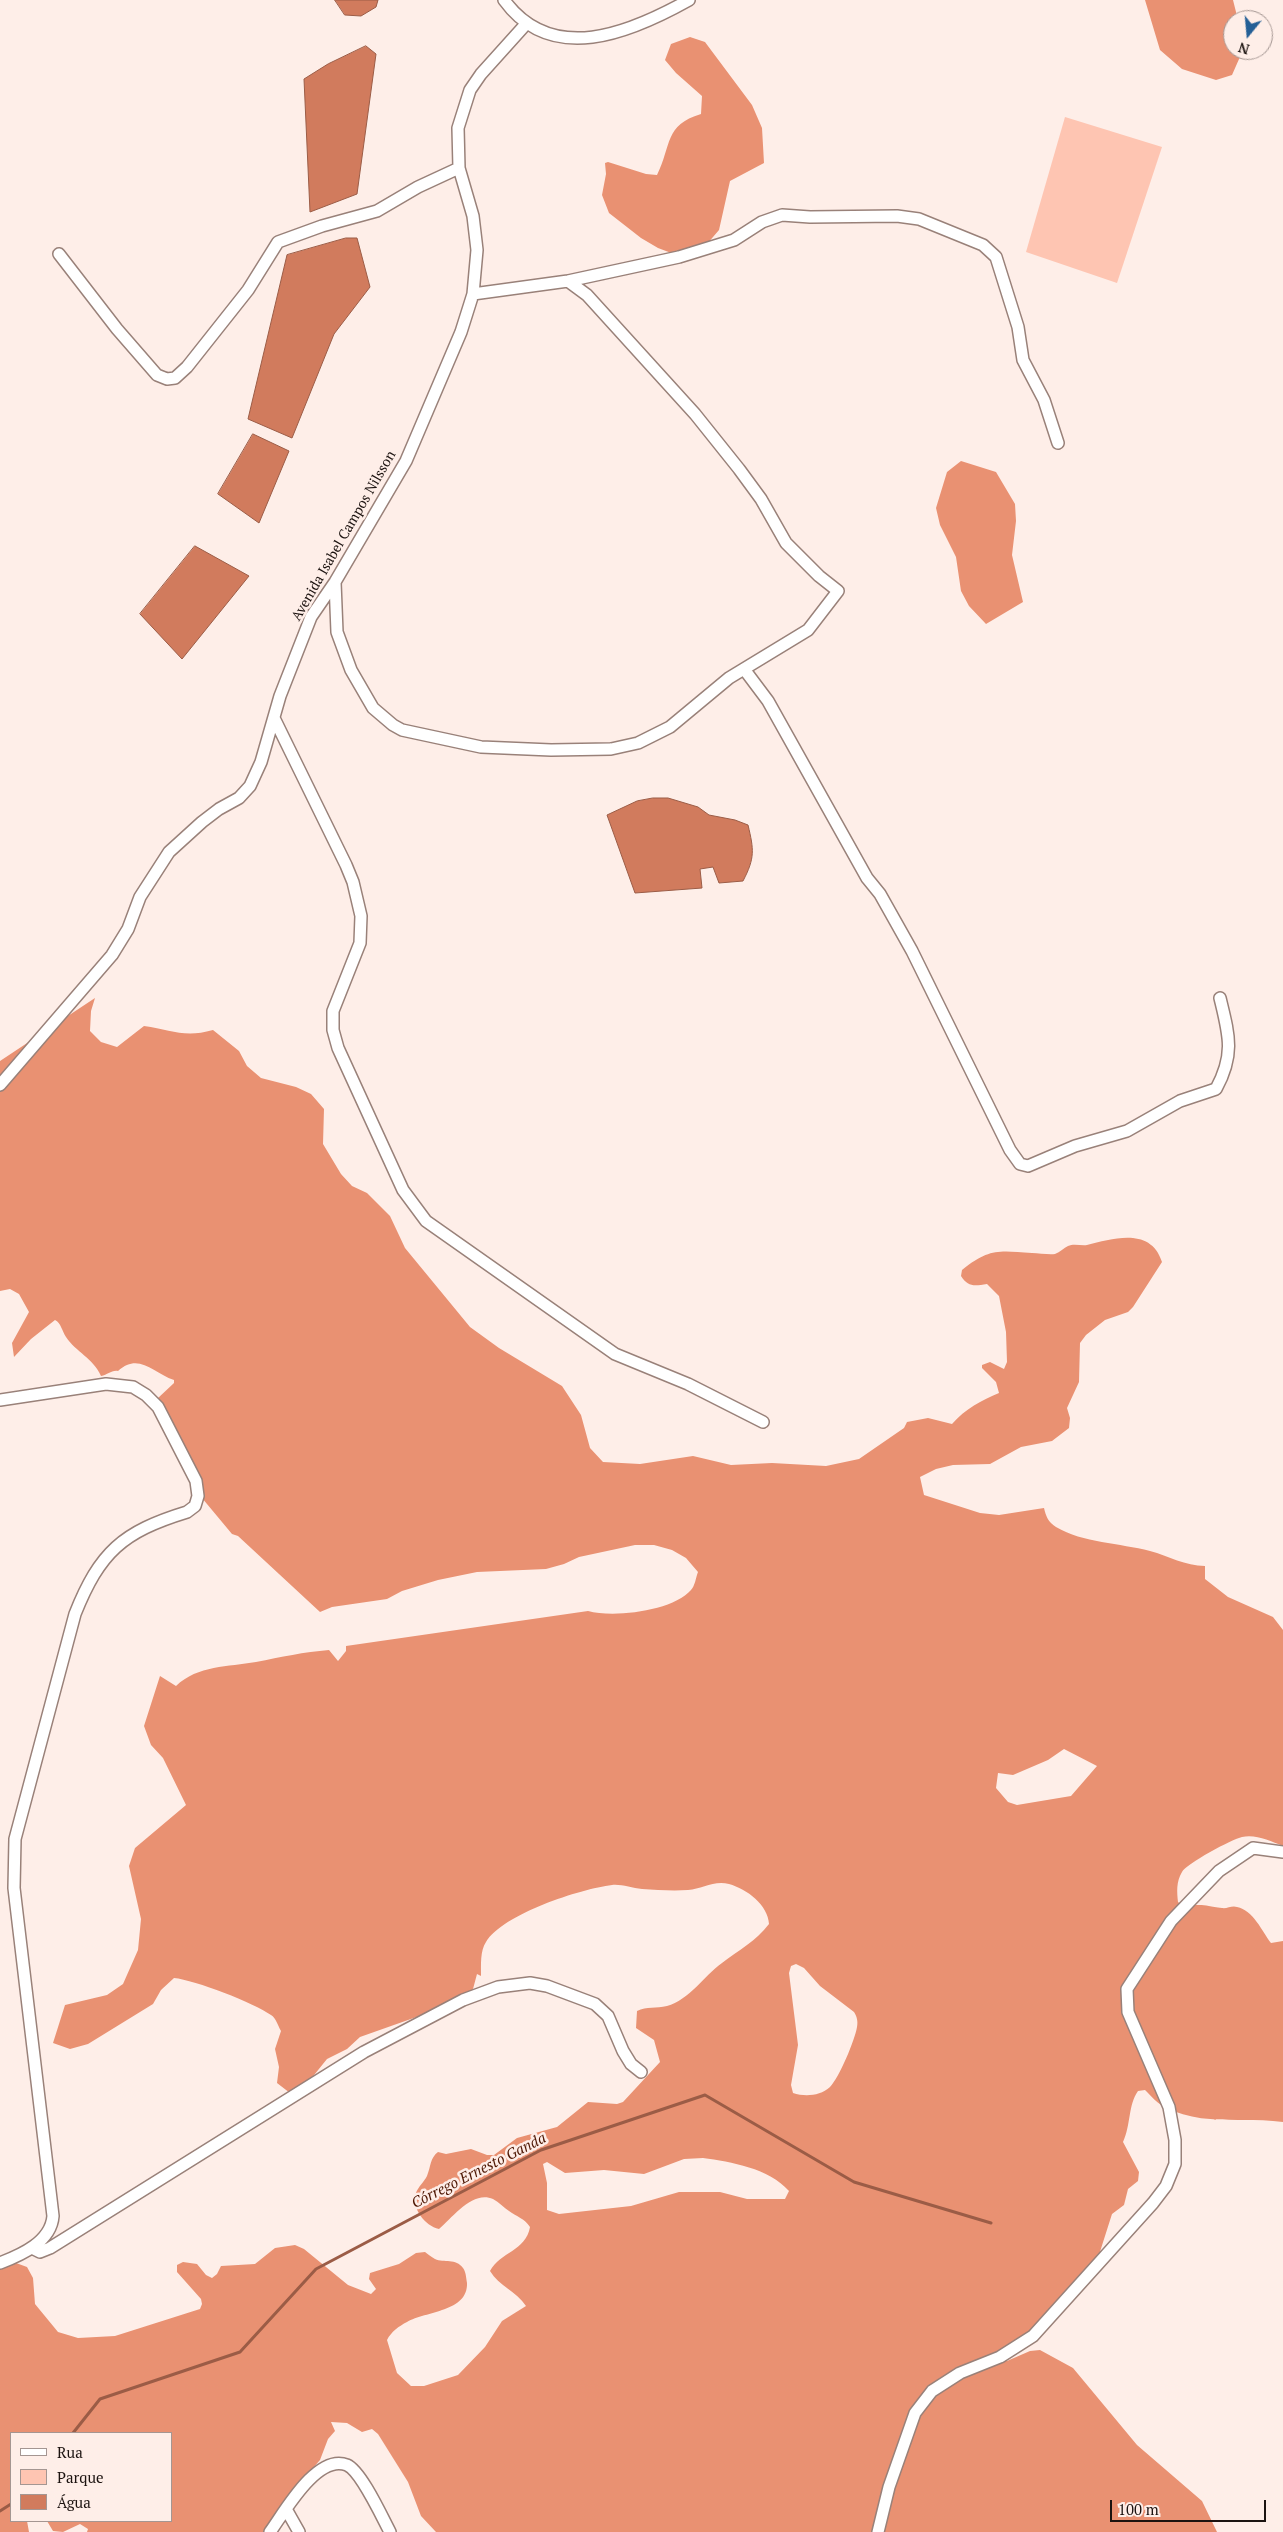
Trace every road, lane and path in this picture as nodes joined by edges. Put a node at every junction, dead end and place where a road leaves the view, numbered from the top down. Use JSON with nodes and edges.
{"nodes":[{"id":1,"x":504,"y":0,"type":"edge"},
{"id":2,"x":689,"y":0,"type":"edge"},
{"id":3,"x":526,"y":24,"type":"junction"},
{"id":4,"x":459,"y":168,"type":"junction"},
{"id":5,"x":59,"y":254,"type":"dead end"},
{"id":6,"x":568,"y":281,"type":"junction"},
{"id":7,"x":474,"y":294,"type":"junction"},
{"id":8,"x":1058,"y":443,"type":"dead end"},
{"id":9,"x":334,"y":582,"type":"junction"},
{"id":10,"x":744,"y":669,"type":"junction"},
{"id":11,"x":274,"y":718,"type":"junction"},
{"id":12,"x":1220,"y":998,"type":"dead end"},
{"id":13,"x":0,"y":1085,"type":"edge"},
{"id":14,"x":0,"y":1400,"type":"edge"},
{"id":15,"x":763,"y":1422,"type":"dead end"},
{"id":16,"x":1283,"y":1852,"type":"edge"},
{"id":17,"x":641,"y":2072,"type":"dead end"},
{"id":18,"x":32,"y":2248,"type":"junction"},
{"id":19,"x":0,"y":2263,"type":"edge"},
{"id":20,"x":286,"y":2509,"type":"junction"},
{"id":21,"x":270,"y":2532,"type":"edge"},
{"id":22,"x":299,"y":2532,"type":"edge"},
{"id":23,"x":390,"y":2532,"type":"edge"},
{"id":24,"x":878,"y":2532,"type":"edge"}],
"edges":[{"from":1,"to":3,"type":"street"},
{"from":2,"to":3,"type":"street"},
{"from":3,"to":4,"type":"street","name":"Avenida Isabel Campos Nilsson"},
{"from":4,"to":5,"type":"street"},
{"from":4,"to":7,"type":"street","name":"Avenida Isabel Campos Nilsson"},
{"from":6,"to":7,"type":"street"},
{"from":6,"to":8,"type":"street"},
{"from":6,"to":10,"type":"street"},
{"from":7,"to":9,"type":"street","name":"Avenida Isabel Campos Nilsson"},
{"from":9,"to":10,"type":"street"},
{"from":9,"to":11,"type":"street","name":"Avenida Isabel Campos Nilsson"},
{"from":10,"to":12,"type":"street"},
{"from":11,"to":13,"type":"street","name":"Avenida Isabel Campos Nilsson"},
{"from":11,"to":15,"type":"street"},
{"from":14,"to":18,"type":"street"},
{"from":16,"to":24,"type":"street"},
{"from":17,"to":18,"type":"street"},
{"from":18,"to":19,"type":"street"},
{"from":20,"to":21,"type":"street"},
{"from":20,"to":22,"type":"street"},
{"from":20,"to":23,"type":"street"}]}
